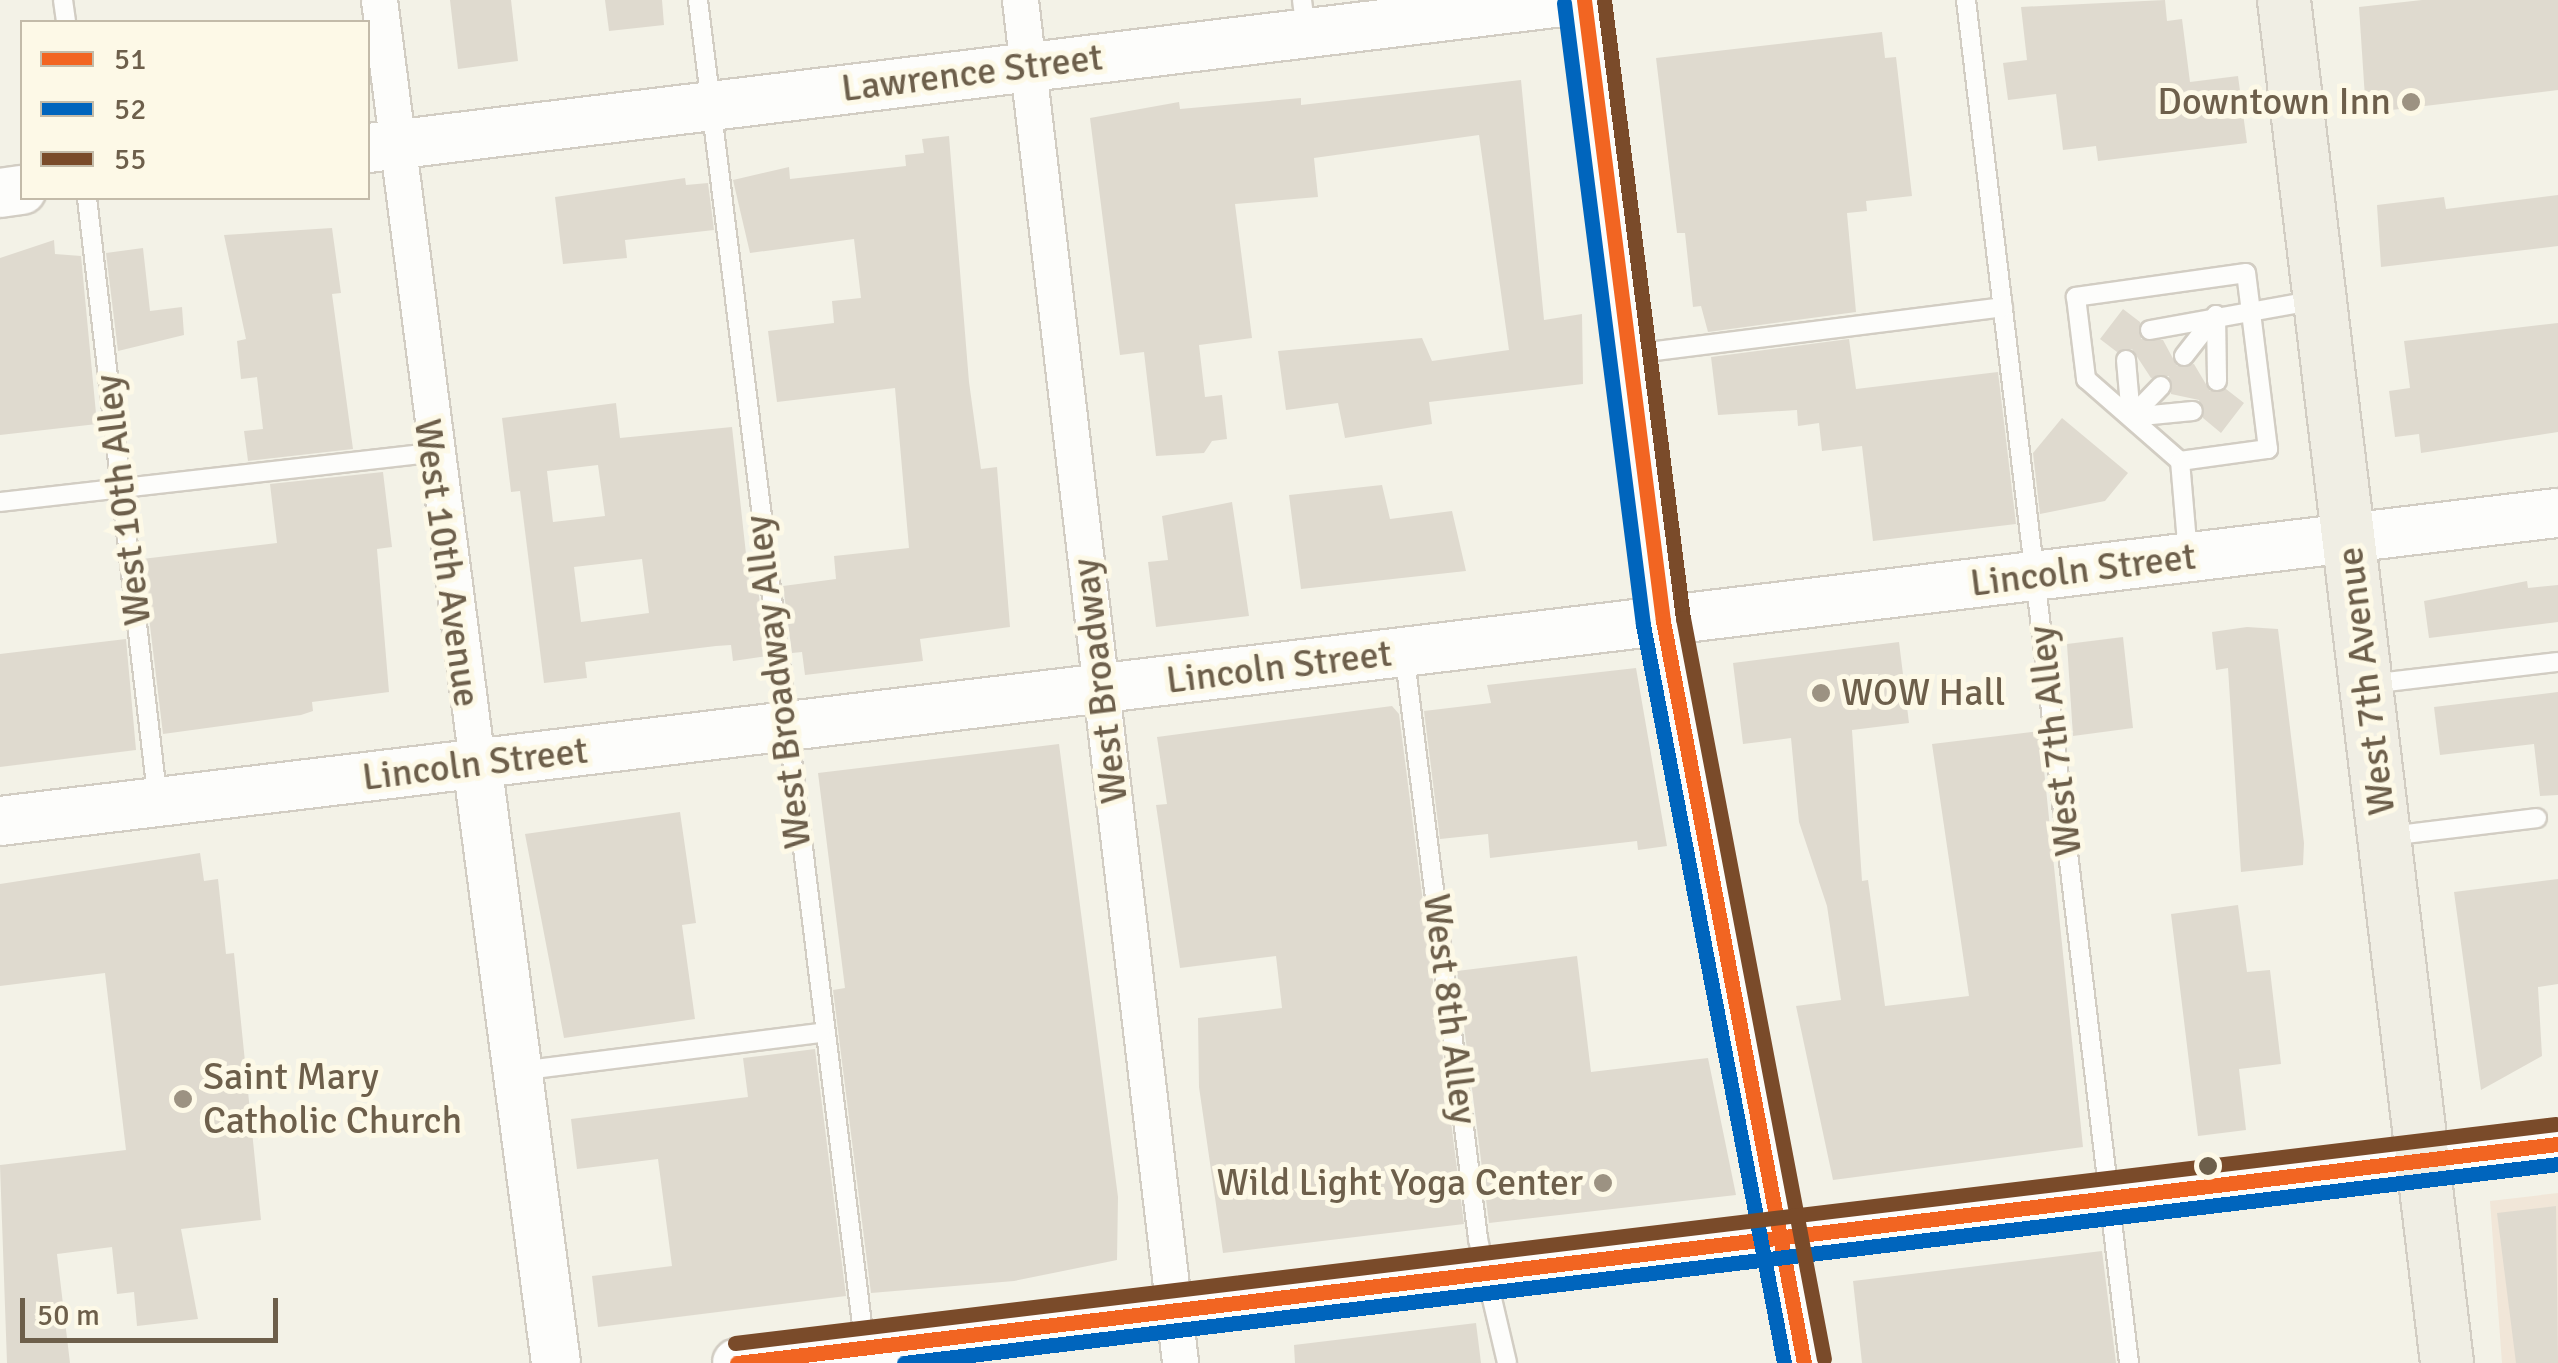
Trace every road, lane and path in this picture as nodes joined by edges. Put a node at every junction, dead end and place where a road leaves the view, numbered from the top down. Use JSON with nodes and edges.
{"nodes":[{"id":1,"x":380,"y":0,"type":"edge"},
{"id":2,"x":698,"y":0,"type":"edge"},
{"id":3,"x":1020,"y":0,"type":"edge"},
{"id":4,"x":1581,"y":0,"type":"edge"},
{"id":5,"x":1966,"y":0,"type":"edge"},
{"id":6,"x":2284,"y":0,"type":"edge"},
{"id":7,"x":1304,"y":17,"type":"edge"},
{"id":8,"x":1028,"y":66,"type":"junction"},
{"id":9,"x":711,"y":106,"type":"junction"},
{"id":10,"x":382,"y":146,"type":"edge"},
{"id":11,"x":88,"y":200,"type":"edge"},
{"id":12,"x":2320,"y":300,"type":"junction"},
{"id":13,"x":2003,"y":307,"type":"junction"},
{"id":14,"x":2250,"y":310,"type":"junction"},
{"id":15,"x":2216,"y":314,"type":"junction"},
{"id":16,"x":2150,"y":330,"type":"dead end"},
{"id":17,"x":1629,"y":354,"type":"junction"},
{"id":18,"x":2184,"y":356,"type":"dead end"},
{"id":19,"x":2126,"y":360,"type":"dead end"},
{"id":20,"x":2216,"y":381,"type":"dead end"},
{"id":21,"x":2161,"y":386,"type":"dead end"},
{"id":22,"x":2193,"y":411,"type":"dead end"},
{"id":23,"x":2131,"y":417,"type":"junction"},
{"id":24,"x":431,"y":453,"type":"junction"},
{"id":25,"x":2180,"y":461,"type":"junction"},
{"id":26,"x":122,"y":488,"type":"junction"},
{"id":27,"x":0,"y":502,"type":"edge"},
{"id":28,"x":2558,"y":513,"type":"edge"},
{"id":29,"x":2350,"y":538,"type":"junction"},
{"id":30,"x":2189,"y":558,"type":"junction"},
{"id":31,"x":2036,"y":576,"type":"junction"},
{"id":32,"x":1662,"y":621,"type":"junction"},
{"id":33,"x":1404,"y":652,"type":"junction"},
{"id":34,"x":2558,"y":662,"type":"edge"},
{"id":35,"x":2366,"y":684,"type":"junction"},
{"id":36,"x":1101,"y":689,"type":"junction"},
{"id":37,"x":782,"y":727,"type":"junction"},
{"id":38,"x":477,"y":764,"type":"junction"},
{"id":39,"x":158,"y":802,"type":"junction"},
{"id":40,"x":2537,"y":818,"type":"dead end"},
{"id":41,"x":0,"y":820,"type":"edge"},
{"id":42,"x":2384,"y":836,"type":"junction"},
{"id":43,"x":821,"y":1033,"type":"junction"},
{"id":44,"x":519,"y":1071,"type":"junction"},
{"id":45,"x":2558,"y":1144,"type":"edge"},
{"id":46,"x":2422,"y":1160,"type":"junction"},
{"id":47,"x":2110,"y":1200,"type":"junction"},
{"id":48,"x":1786,"y":1237,"type":"junction"},
{"id":49,"x":1487,"y":1274,"type":"junction"},
{"id":50,"x":1174,"y":1312,"type":"junction"},
{"id":51,"x":866,"y":1355,"type":"edge"},
{"id":52,"x":556,"y":1363,"type":"edge"},
{"id":53,"x":736,"y":1363,"type":"edge"},
{"id":54,"x":1180,"y":1363,"type":"edge"},
{"id":55,"x":1508,"y":1363,"type":"edge"},
{"id":56,"x":1804,"y":1363,"type":"edge"},
{"id":57,"x":2129,"y":1363,"type":"edge"},
{"id":58,"x":2447,"y":1363,"type":"edge"}],
"edges":[{"from":1,"to":10,"type":"street","name":"West 10th Avenue"},
{"from":2,"to":9,"type":"lane","name":"West Broadway Alley"},
{"from":3,"to":8,"type":"street","name":"West Broadway"},
{"from":4,"to":7,"type":"street","name":"Lawrence Street"},
{"from":4,"to":17,"type":"street"},
{"from":5,"to":13,"type":"lane","name":"West 7th Alley"},
{"from":6,"to":12,"type":"main road","name":"West 7th Avenue"},
{"from":7,"to":8,"type":"street","name":"Lawrence Street"},
{"from":8,"to":9,"type":"street","name":"Lawrence Street"},
{"from":8,"to":36,"type":"street","name":"West Broadway"},
{"from":9,"to":10,"type":"street","name":"Lawrence Street"},
{"from":9,"to":37,"type":"lane","name":"West Broadway Alley"},
{"from":10,"to":24,"type":"street","name":"West 10th Avenue"},
{"from":11,"to":26,"type":"lane","name":"West 10th Alley"},
{"from":12,"to":14,"type":"lane"},
{"from":12,"to":29,"type":"main road","name":"West 7th Avenue"},
{"from":13,"to":17,"type":"lane"},
{"from":13,"to":31,"type":"lane","name":"West 7th Alley"},
{"from":14,"to":15,"type":"lane"},
{"from":14,"to":23,"type":"lane"},
{"from":14,"to":25,"type":"lane"},
{"from":15,"to":16,"type":"lane"},
{"from":15,"to":18,"type":"lane"},
{"from":15,"to":20,"type":"lane"},
{"from":17,"to":32,"type":"street"},
{"from":19,"to":23,"type":"lane"},
{"from":21,"to":23,"type":"lane"},
{"from":22,"to":23,"type":"lane"},
{"from":23,"to":25,"type":"lane"},
{"from":24,"to":26,"type":"lane"},
{"from":24,"to":38,"type":"street","name":"West 10th Avenue"},
{"from":25,"to":30,"type":"lane"},
{"from":26,"to":27,"type":"lane"},
{"from":26,"to":39,"type":"lane","name":"West 10th Alley"},
{"from":28,"to":29,"type":"street","name":"Lincoln Street"},
{"from":29,"to":30,"type":"street","name":"Lincoln Street"},
{"from":29,"to":35,"type":"main road","name":"West 7th Avenue"},
{"from":30,"to":31,"type":"street","name":"Lincoln Street"},
{"from":31,"to":32,"type":"street","name":"Lincoln Street"},
{"from":31,"to":47,"type":"lane","name":"West 7th Alley"},
{"from":32,"to":33,"type":"street","name":"Lincoln Street"},
{"from":32,"to":48,"type":"street"},
{"from":33,"to":36,"type":"street","name":"Lincoln Street"},
{"from":33,"to":49,"type":"lane","name":"West 8th Alley"},
{"from":34,"to":35,"type":"lane"},
{"from":35,"to":42,"type":"main road","name":"West 7th Avenue"},
{"from":36,"to":37,"type":"street","name":"Lincoln Street"},
{"from":36,"to":50,"type":"street","name":"West Broadway"},
{"from":37,"to":38,"type":"street","name":"Lincoln Street"},
{"from":37,"to":43,"type":"lane","name":"West Broadway Alley"},
{"from":38,"to":39,"type":"street","name":"Lincoln Street"},
{"from":38,"to":44,"type":"street","name":"West 10th Avenue"},
{"from":39,"to":41,"type":"street","name":"Lincoln Street"},
{"from":40,"to":42,"type":"lane"},
{"from":42,"to":46,"type":"main road","name":"West 7th Avenue"},
{"from":43,"to":44,"type":"lane"},
{"from":43,"to":51,"type":"lane","name":"West Broadway Alley"},
{"from":44,"to":52,"type":"street","name":"West 10th Avenue"},
{"from":45,"to":46,"type":"street"},
{"from":46,"to":47,"type":"street"},
{"from":46,"to":58,"type":"main road","name":"West 7th Avenue"},
{"from":47,"to":48,"type":"street"},
{"from":47,"to":57,"type":"lane","name":"West 7th Alley"},
{"from":48,"to":49,"type":"street"},
{"from":48,"to":56,"type":"street"},
{"from":49,"to":50,"type":"street"},
{"from":49,"to":55,"type":"lane","name":"West 8th Alley"},
{"from":50,"to":51,"type":"street"},
{"from":50,"to":54,"type":"street","name":"West Broadway"},
{"from":51,"to":53,"type":"street"}]}
